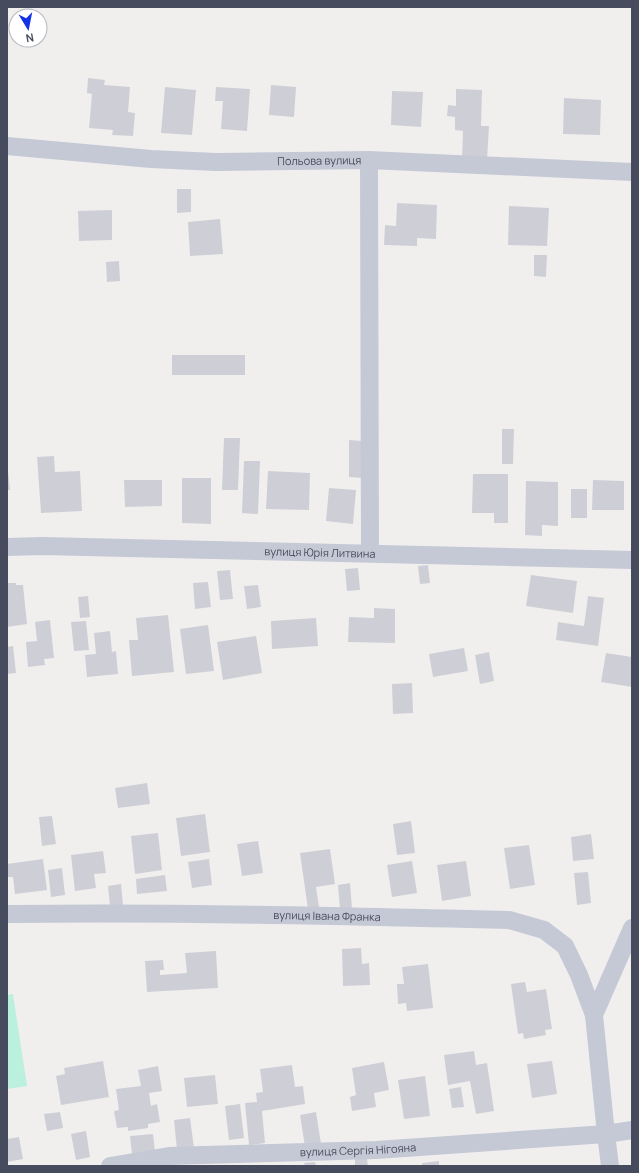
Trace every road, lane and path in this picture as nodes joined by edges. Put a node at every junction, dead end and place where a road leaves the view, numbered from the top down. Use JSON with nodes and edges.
{"nodes":[{"id":1,"x":7,"y":146,"type":"edge"},
{"id":2,"x":369,"y":160,"type":"junction"},
{"id":3,"x":632,"y":172,"type":"edge"},
{"id":4,"x":7,"y":546,"type":"edge"},
{"id":5,"x":370,"y":553,"type":"junction"},
{"id":6,"x":632,"y":560,"type":"edge"},
{"id":7,"x":7,"y":914,"type":"edge"},
{"id":8,"x":632,"y":928,"type":"edge"},
{"id":9,"x":594,"y":1015,"type":"junction"},
{"id":10,"x":632,"y":1130,"type":"edge"},
{"id":11,"x":606,"y":1134,"type":"junction"},
{"id":12,"x":110,"y":1166,"type":"edge"},
{"id":13,"x":610,"y":1166,"type":"edge"}],
"edges":[{"from":1,"to":2,"type":"street","name":"Польова вулиця"},
{"from":2,"to":3,"type":"street","name":"Польова вулиця"},
{"from":2,"to":5,"type":"street"},
{"from":4,"to":5,"type":"street","name":"вулиця Юрія Литвина"},
{"from":5,"to":6,"type":"street","name":"вулиця Юрія Литвина"},
{"from":7,"to":9,"type":"street","name":"вулиця Івана Франка"},
{"from":8,"to":9,"type":"street"},
{"from":9,"to":11,"type":"street"},
{"from":10,"to":11,"type":"street","name":"вулиця Сергія Нігояна"},
{"from":11,"to":12,"type":"street","name":"вулиця Сергія Нігояна"},
{"from":11,"to":13,"type":"street"}]}
